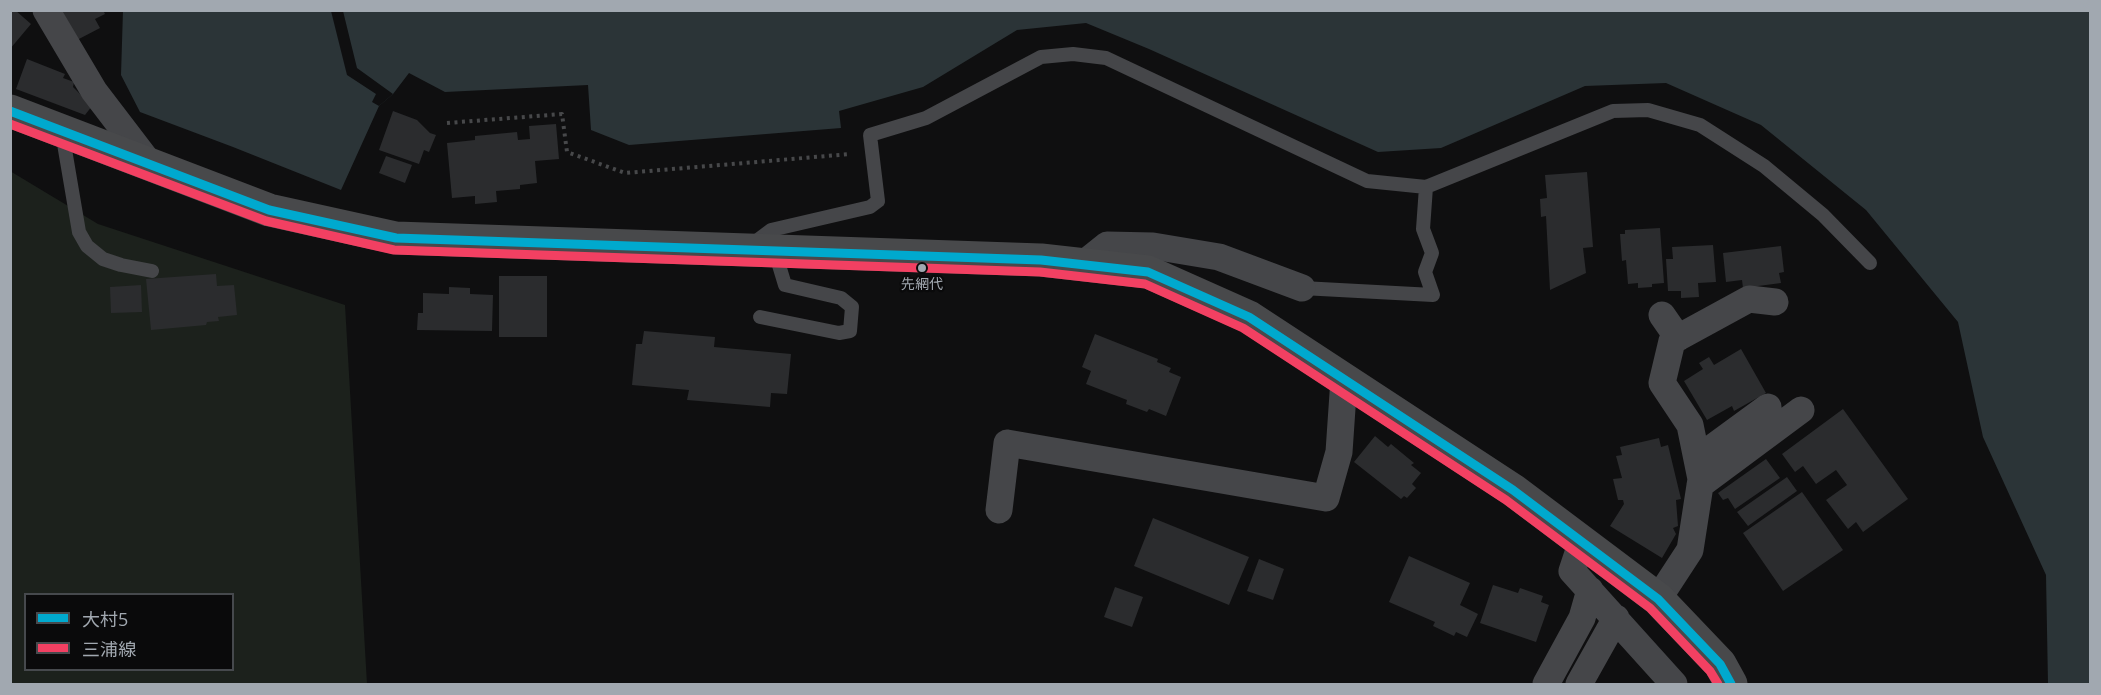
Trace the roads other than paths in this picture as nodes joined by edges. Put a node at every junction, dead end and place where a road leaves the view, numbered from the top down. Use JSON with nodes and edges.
{"nodes":[{"id":1,"x":46,"y":10,"type":"edge"},
{"id":2,"x":10,"y":111,"type":"edge"},
{"id":3,"x":62,"y":130,"type":"junction"},
{"id":4,"x":149,"y":163,"type":"junction"},
{"id":5,"x":1426,"y":188,"type":"junction"},
{"id":6,"x":760,"y":250,"type":"junction"},
{"id":7,"x":1870,"y":263,"type":"dead end"},
{"id":8,"x":1082,"y":265,"type":"junction"},
{"id":9,"x":152,"y":271,"type":"dead end"},
{"id":10,"x":1302,"y":288,"type":"joint"},
{"id":11,"x":1775,"y":302,"type":"dead end"},
{"id":12,"x":1662,"y":315,"type":"dead end"},
{"id":13,"x":760,"y":317,"type":"dead end"},
{"id":14,"x":1678,"y":338,"type":"junction"},
{"id":15,"x":1344,"y":379,"type":"junction"},
{"id":16,"x":1768,"y":407,"type":"dead end"},
{"id":17,"x":1802,"y":410,"type":"dead end"},
{"id":18,"x":1698,"y":472,"type":"junction"},
{"id":19,"x":999,"y":510,"type":"dead end"},
{"id":20,"x":1582,"y":541,"type":"junction"},
{"id":21,"x":1590,"y":590,"type":"junction"},
{"id":22,"x":1658,"y":598,"type":"junction"},
{"id":23,"x":1616,"y":618,"type":"junction"},
{"id":24,"x":1546,"y":684,"type":"edge"},
{"id":25,"x":1579,"y":684,"type":"edge"},
{"id":26,"x":1674,"y":684,"type":"edge"},
{"id":27,"x":1731,"y":684,"type":"edge"}],
"edges":[{"from":1,"to":4,"type":"street"},
{"from":2,"to":3,"type":"main road"},
{"from":3,"to":4,"type":"main road"},
{"from":3,"to":9,"type":"lane"},
{"from":4,"to":6,"type":"main road"},
{"from":5,"to":6,"type":"lane"},
{"from":5,"to":7,"type":"lane"},
{"from":5,"to":10,"type":"lane"},
{"from":6,"to":8,"type":"main road"},
{"from":6,"to":13,"type":"lane"},
{"from":8,"to":10,"type":"street"},
{"from":8,"to":15,"type":"main road"},
{"from":11,"to":14,"type":"street"},
{"from":12,"to":14,"type":"street"},
{"from":14,"to":18,"type":"street"},
{"from":15,"to":19,"type":"street"},
{"from":15,"to":20,"type":"main road"},
{"from":16,"to":18,"type":"street"},
{"from":17,"to":18,"type":"street"},
{"from":18,"to":22,"type":"street"},
{"from":20,"to":21,"type":"street"},
{"from":20,"to":22,"type":"main road"},
{"from":21,"to":23,"type":"street"},
{"from":21,"to":24,"type":"street"},
{"from":22,"to":27,"type":"main road"},
{"from":23,"to":25,"type":"street"},
{"from":23,"to":26,"type":"street"}]}
